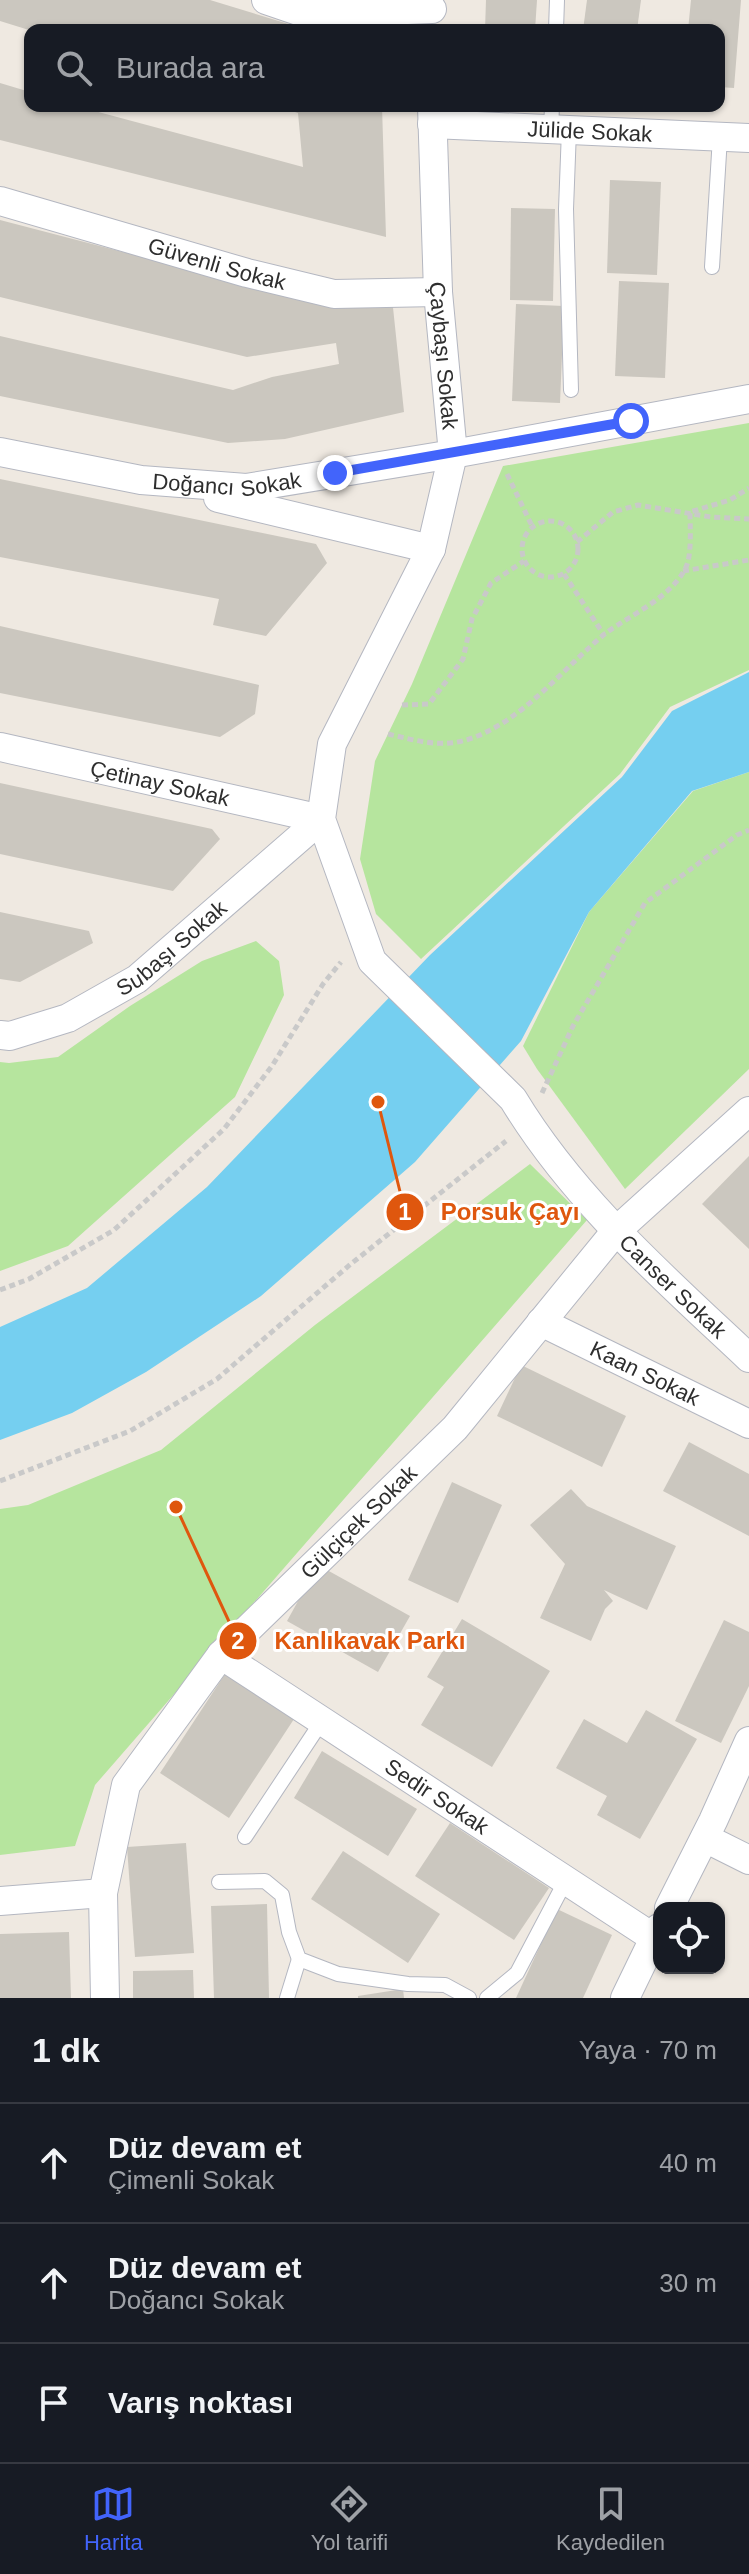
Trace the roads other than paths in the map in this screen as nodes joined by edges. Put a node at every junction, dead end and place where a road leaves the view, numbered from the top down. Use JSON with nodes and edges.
{"nodes":[{"id":1,"x":266,"y":0,"type":"edge"},
{"id":2,"x":557,"y":0,"type":"edge"},
{"id":3,"x":431,"y":13,"type":"edge"},
{"id":4,"x":556,"y":24,"type":"edge"},
{"id":5,"x":432,"y":115,"type":"edge"},
{"id":6,"x":558,"y":122,"type":"edge"},
{"id":7,"x":720,"y":137,"type":"junction"},
{"id":8,"x":749,"y":138,"type":"edge"},
{"id":9,"x":0,"y":201,"type":"edge"},
{"id":10,"x":712,"y":267,"type":"dead end"},
{"id":11,"x":438,"y":292,"type":"junction"},
{"id":12,"x":571,"y":390,"type":"dead end"},
{"id":13,"x":749,"y":399,"type":"edge"},
{"id":14,"x":0,"y":452,"type":"edge"},
{"id":15,"x":453,"y":454,"type":"junction"},
{"id":16,"x":141,"y":480,"type":"junction"},
{"id":17,"x":431,"y":549,"type":"junction"},
{"id":18,"x":0,"y":747,"type":"edge"},
{"id":19,"x":321,"y":819,"type":"junction"},
{"id":20,"x":0,"y":1035,"type":"edge"},
{"id":21,"x":749,"y":1111,"type":"edge"},
{"id":22,"x":615,"y":1232,"type":"junction"},
{"id":23,"x":541,"y":1322,"type":"junction"},
{"id":24,"x":749,"y":1358,"type":"edge"},
{"id":25,"x":749,"y":1424,"type":"edge"},
{"id":26,"x":221,"y":1655,"type":"junction"},
{"id":27,"x":322,"y":1721,"type":"junction"},
{"id":28,"x":749,"y":1741,"type":"edge"},
{"id":29,"x":245,"y":1837,"type":"dead end"},
{"id":30,"x":705,"y":1838,"type":"junction"},
{"id":31,"x":749,"y":1860,"type":"edge"},
{"id":32,"x":566,"y":1880,"type":"junction"},
{"id":33,"x":219,"y":1882,"type":"dead end"},
{"id":34,"x":103,"y":1893,"type":"junction"},
{"id":35,"x":0,"y":1901,"type":"edge"},
{"id":36,"x":672,"y":1902,"type":"edge"},
{"id":37,"x":653,"y":1931,"type":"edge"},
{"id":38,"x":653,"y":1941,"type":"edge"},
{"id":39,"x":299,"y":1959,"type":"junction"},
{"id":40,"x":105,"y":1998,"type":"edge"},
{"id":41,"x":287,"y":1998,"type":"edge"},
{"id":42,"x":469,"y":1998,"type":"edge"},
{"id":43,"x":487,"y":1998,"type":"edge"},
{"id":44,"x":625,"y":1998,"type":"edge"}],
"edges":[{"from":1,"to":3,"type":"street"},
{"from":2,"to":4,"type":"lane"},
{"from":5,"to":6,"type":"street","name":"Jülide Sokak"},
{"from":5,"to":11,"type":"street","name":"Çaybaşı Sokak"},
{"from":6,"to":7,"type":"street","name":"Jülide Sokak"},
{"from":6,"to":12,"type":"lane"},
{"from":7,"to":8,"type":"street","name":"Jülide Sokak"},
{"from":7,"to":10,"type":"lane"},
{"from":9,"to":11,"type":"street","name":"Güvenli Sokak"},
{"from":11,"to":15,"type":"street","name":"Çaybaşı Sokak"},
{"from":13,"to":15,"type":"street","name":"Doğancı Sokak"},
{"from":14,"to":16,"type":"street","name":"Doğancı Sokak"},
{"from":15,"to":16,"type":"street","name":"Doğancı Sokak"},
{"from":15,"to":17,"type":"street","name":"Çaybaşı Sokak"},
{"from":16,"to":17,"type":"street"},
{"from":17,"to":19,"type":"street","name":"Çaybaşı Sokak"},
{"from":18,"to":19,"type":"street","name":"Çetinay Sokak"},
{"from":19,"to":20,"type":"street","name":"Subaşı Sokak"},
{"from":19,"to":22,"type":"street","name":"Canser Sokak"},
{"from":21,"to":22,"type":"street","name":"Gülçiçek Sokak"},
{"from":22,"to":23,"type":"street","name":"Gülçiçek Sokak"},
{"from":22,"to":24,"type":"street","name":"Canser Sokak"},
{"from":23,"to":25,"type":"street","name":"Kaan Sokak"},
{"from":23,"to":26,"type":"street","name":"Gülçiçek Sokak"},
{"from":26,"to":27,"type":"street","name":"Sedir Sokak"},
{"from":26,"to":34,"type":"street","name":"Gülçiçek Sokak"},
{"from":27,"to":29,"type":"lane"},
{"from":27,"to":32,"type":"street","name":"Sedir Sokak"},
{"from":28,"to":30,"type":"street"},
{"from":30,"to":31,"type":"street"},
{"from":30,"to":36,"type":"street"},
{"from":32,"to":37,"type":"street","name":"Sedir Sokak"},
{"from":32,"to":43,"type":"lane"},
{"from":33,"to":39,"type":"lane"},
{"from":34,"to":35,"type":"street"},
{"from":34,"to":40,"type":"street","name":"Gülçiçek Sokak"},
{"from":38,"to":44,"type":"street"},
{"from":39,"to":41,"type":"lane"},
{"from":39,"to":42,"type":"lane"}]}
